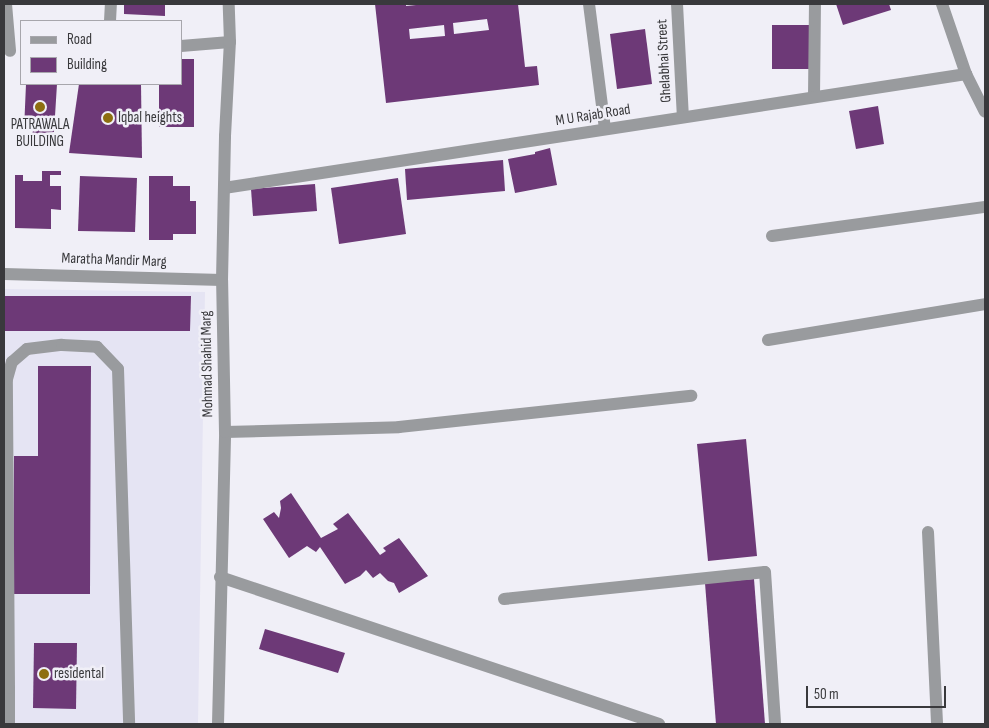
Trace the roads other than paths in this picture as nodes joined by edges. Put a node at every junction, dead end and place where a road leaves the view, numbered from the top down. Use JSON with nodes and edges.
{"nodes":[{"id":1,"x":6,"y":4,"type":"edge"},
{"id":2,"x":111,"y":4,"type":"edge"},
{"id":3,"x":229,"y":4,"type":"edge"},
{"id":4,"x":589,"y":4,"type":"edge"},
{"id":5,"x":677,"y":4,"type":"edge"},
{"id":6,"x":815,"y":4,"type":"edge"},
{"id":7,"x":942,"y":4,"type":"edge"},
{"id":8,"x":110,"y":20,"type":"edge"},
{"id":9,"x":230,"y":42,"type":"junction"},
{"id":10,"x":182,"y":46,"type":"edge"},
{"id":11,"x":12,"y":51,"type":"edge"},
{"id":12,"x":966,"y":74,"type":"junction"},
{"id":13,"x":814,"y":97,"type":"junction"},
{"id":14,"x":985,"y":112,"type":"edge"},
{"id":15,"x":683,"y":117,"type":"junction"},
{"id":16,"x":605,"y":129,"type":"junction"},
{"id":17,"x":224,"y":188,"type":"junction"},
{"id":18,"x":985,"y":207,"type":"edge"},
{"id":19,"x":772,"y":236,"type":"dead end"},
{"id":20,"x":4,"y":274,"type":"edge"},
{"id":21,"x":222,"y":280,"type":"junction"},
{"id":22,"x":985,"y":304,"type":"edge"},
{"id":23,"x":768,"y":340,"type":"dead end"},
{"id":24,"x":691,"y":396,"type":"dead end"},
{"id":25,"x":225,"y":432,"type":"junction"},
{"id":26,"x":928,"y":532,"type":"dead end"},
{"id":27,"x":220,"y":577,"type":"junction"},
{"id":28,"x":504,"y":599,"type":"dead end"},
{"id":29,"x":6,"y":688,"type":"edge"},
{"id":30,"x":9,"y":724,"type":"edge"},
{"id":31,"x":129,"y":724,"type":"edge"},
{"id":32,"x":218,"y":724,"type":"edge"},
{"id":33,"x":659,"y":724,"type":"edge"},
{"id":34,"x":776,"y":724,"type":"edge"},
{"id":35,"x":937,"y":724,"type":"edge"}],
"edges":[{"from":1,"to":11,"type":"street"},
{"from":2,"to":8,"type":"street"},
{"from":3,"to":9,"type":"street","name":"Mohmad Shahid Marg"},
{"from":4,"to":16,"type":"street"},
{"from":5,"to":15,"type":"street","name":"Ghelabhai Street"},
{"from":6,"to":13,"type":"street"},
{"from":7,"to":12,"type":"street"},
{"from":9,"to":10,"type":"street"},
{"from":9,"to":17,"type":"street","name":"Mohmad Shahid Marg"},
{"from":12,"to":13,"type":"street","name":"M U Rajab Road"},
{"from":12,"to":14,"type":"street"},
{"from":13,"to":15,"type":"street","name":"M U Rajab Road"},
{"from":15,"to":16,"type":"street","name":"M U Rajab Road"},
{"from":16,"to":17,"type":"street","name":"M U Rajab Road"},
{"from":17,"to":21,"type":"street","name":"Mohmad Shahid Marg"},
{"from":18,"to":19,"type":"street"},
{"from":20,"to":21,"type":"street","name":"Maratha Mandir Marg"},
{"from":21,"to":25,"type":"street","name":"Mohmad Shahid Marg"},
{"from":22,"to":23,"type":"street"},
{"from":24,"to":25,"type":"street"},
{"from":25,"to":27,"type":"street","name":"Mohmad Shahid Marg"},
{"from":26,"to":35,"type":"street"},
{"from":27,"to":32,"type":"street","name":"Mohmad Shahid Marg"},
{"from":27,"to":33,"type":"street"},
{"from":28,"to":34,"type":"street"},
{"from":29,"to":30,"type":"street"},
{"from":29,"to":31,"type":"street"}]}
